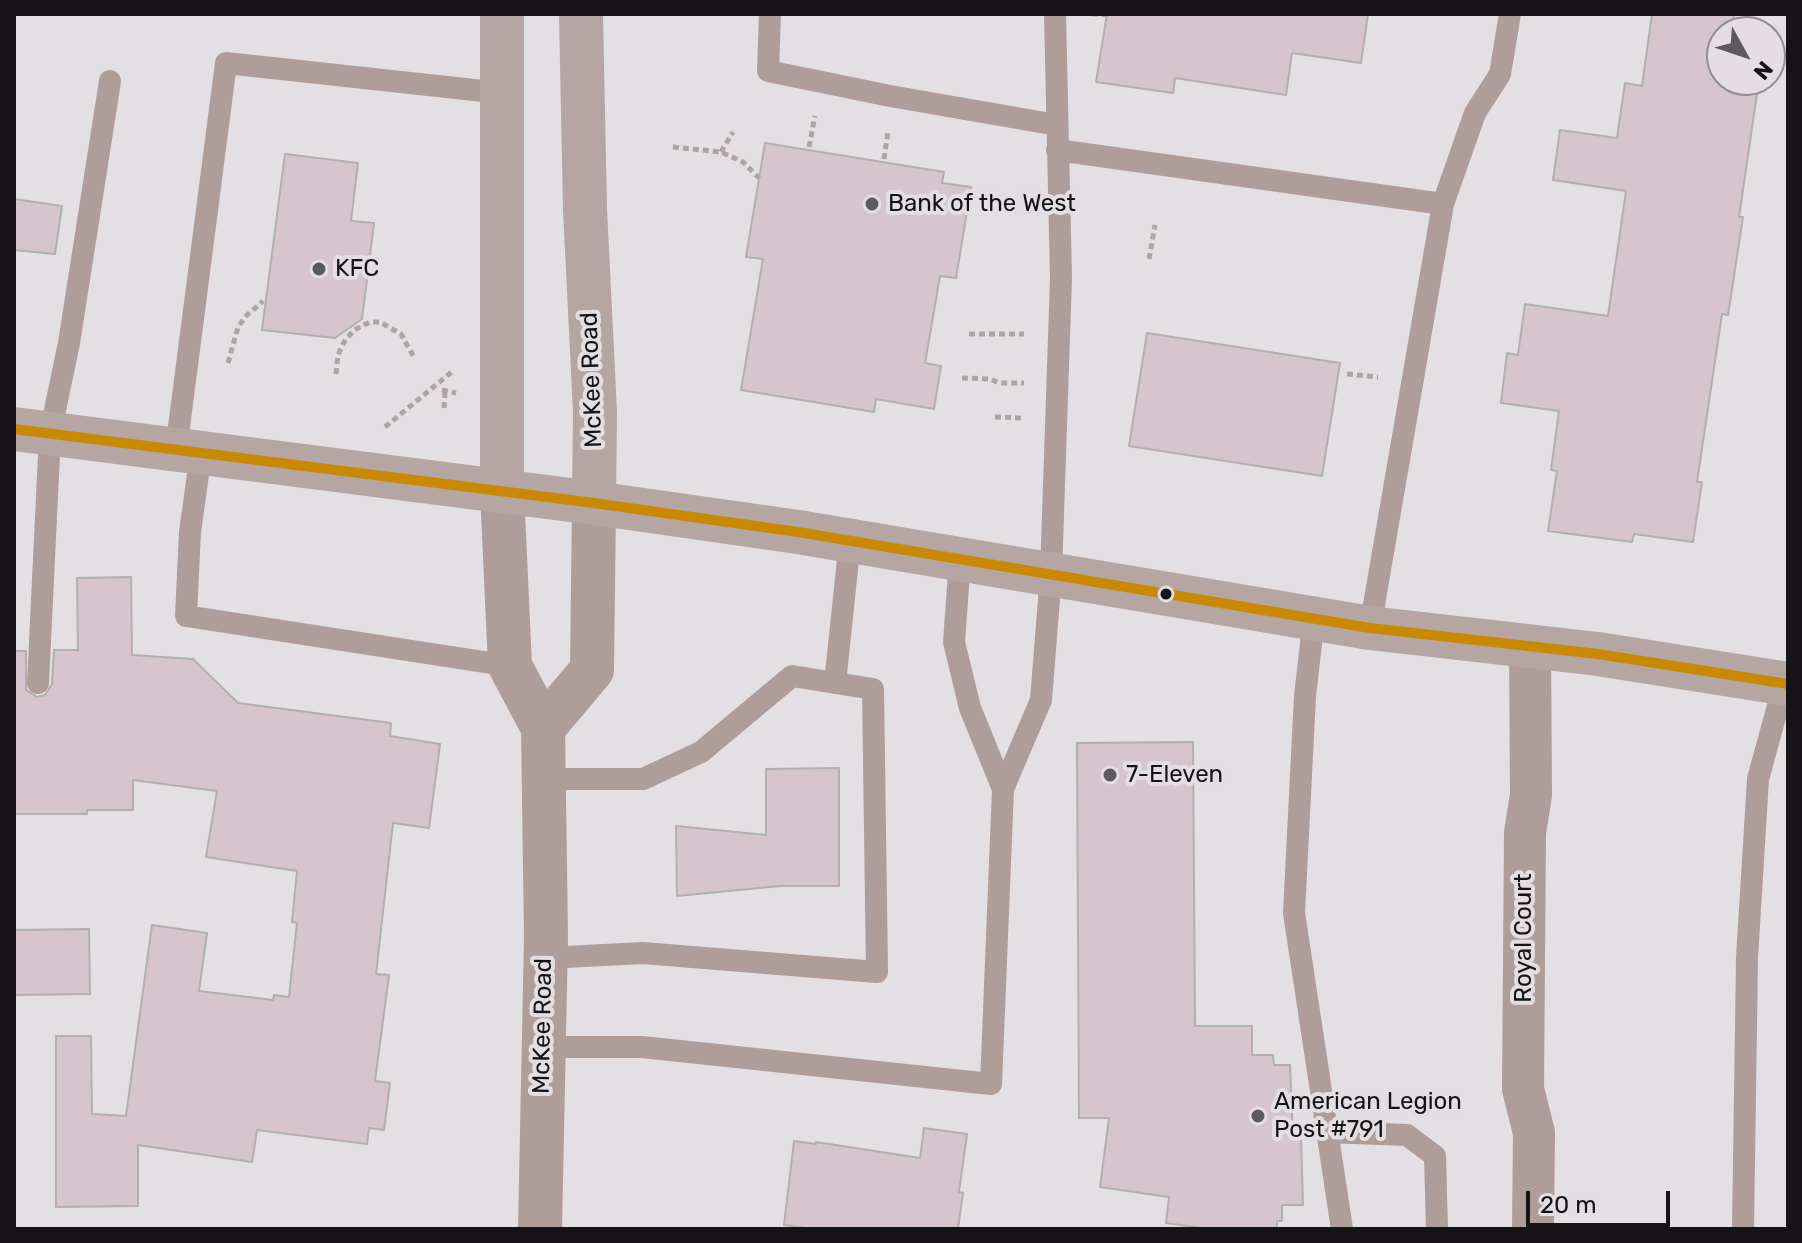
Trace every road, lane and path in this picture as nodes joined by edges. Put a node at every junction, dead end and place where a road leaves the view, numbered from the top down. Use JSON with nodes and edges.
{"nodes":[{"id":1,"x":502,"y":14,"type":"edge"},
{"id":2,"x":581,"y":14,"type":"edge"},
{"id":3,"x":770,"y":14,"type":"edge"},
{"id":4,"x":1055,"y":14,"type":"edge"},
{"id":5,"x":1090,"y":14,"type":"edge"},
{"id":6,"x":1510,"y":14,"type":"edge"},
{"id":7,"x":1111,"y":15,"type":"edge"},
{"id":8,"x":110,"y":81,"type":"dead end"},
{"id":9,"x":502,"y":93,"type":"junction"},
{"id":10,"x":891,"y":120,"type":"dead end"},
{"id":11,"x":1057,"y":125,"type":"junction"},
{"id":12,"x":733,"y":132,"type":"dead end"},
{"id":13,"x":673,"y":147,"type":"dead end"},
{"id":14,"x":1057,"y":150,"type":"junction"},
{"id":15,"x":721,"y":152,"type":"junction"},
{"id":16,"x":884,"y":159,"type":"dead end"},
{"id":17,"x":759,"y":178,"type":"dead end"},
{"id":18,"x":1443,"y":204,"type":"junction"},
{"id":19,"x":1155,"y":225,"type":"dead end"},
{"id":20,"x":1149,"y":259,"type":"dead end"},
{"id":21,"x":263,"y":301,"type":"dead end"},
{"id":22,"x":502,"y":327,"type":"junction"},
{"id":23,"x":969,"y":334,"type":"dead end"},
{"id":24,"x":1026,"y":334,"type":"dead end"},
{"id":25,"x":415,"y":359,"type":"dead end"},
{"id":26,"x":228,"y":363,"type":"dead end"},
{"id":27,"x":336,"y":374,"type":"dead end"},
{"id":28,"x":962,"y":378,"type":"dead end"},
{"id":29,"x":990,"y":379,"type":"dead end"},
{"id":30,"x":442,"y":390,"type":"dead end"},
{"id":31,"x":444,"y":408,"type":"dead end"},
{"id":32,"x":32,"y":431,"type":"edge"},
{"id":33,"x":189,"y":451,"type":"junction"},
{"id":34,"x":334,"y":470,"type":"junction"},
{"id":35,"x":502,"y":491,"type":"junction"},
{"id":36,"x":594,"y":503,"type":"junction"},
{"id":37,"x":850,"y":541,"type":"junction"},
{"id":38,"x":960,"y":559,"type":"junction"},
{"id":39,"x":1051,"y":574,"type":"junction"},
{"id":40,"x":1314,"y":618,"type":"junction"},
{"id":41,"x":1370,"y":628,"type":"junction"},
{"id":42,"x":1530,"y":647,"type":"junction"},
{"id":43,"x":510,"y":666,"type":"junction"},
{"id":44,"x":1787,"y":674,"type":"edge"},
{"id":45,"x":38,"y":683,"type":"dead end"},
{"id":46,"x":835,"y":683,"type":"junction"},
{"id":47,"x":543,"y":728,"type":"junction"},
{"id":48,"x":542,"y":779,"type":"junction"},
{"id":49,"x":1003,"y":789,"type":"junction"},
{"id":50,"x":545,"y":958,"type":"junction"},
{"id":51,"x":542,"y":1047,"type":"junction"},
{"id":52,"x":1327,"y":1132,"type":"junction"},
{"id":53,"x":540,"y":1229,"type":"edge"},
{"id":54,"x":1342,"y":1229,"type":"edge"},
{"id":55,"x":1437,"y":1229,"type":"edge"},
{"id":56,"x":1533,"y":1229,"type":"edge"},
{"id":57,"x":1743,"y":1229,"type":"edge"}],
"edges":[{"from":1,"to":9,"type":"main road","name":"McKee Road"},
{"from":2,"to":36,"type":"main road","name":"McKee Road"},
{"from":3,"to":11,"type":"lane"},
{"from":4,"to":11,"type":"lane"},
{"from":5,"to":7,"type":"path"},
{"from":6,"to":18,"type":"lane"},
{"from":8,"to":32,"type":"lane"},
{"from":9,"to":22,"type":"main road","name":"McKee Road"},
{"from":9,"to":33,"type":"lane"},
{"from":10,"to":16,"type":"path"},
{"from":11,"to":14,"type":"lane"},
{"from":12,"to":15,"type":"path"},
{"from":13,"to":15,"type":"path"},
{"from":14,"to":18,"type":"lane"},
{"from":14,"to":39,"type":"lane"},
{"from":15,"to":17,"type":"path"},
{"from":18,"to":41,"type":"lane"},
{"from":19,"to":20,"type":"path"},
{"from":21,"to":26,"type":"path"},
{"from":22,"to":34,"type":"path"},
{"from":22,"to":35,"type":"main road","name":"McKee Road"},
{"from":23,"to":24,"type":"path"},
{"from":25,"to":27,"type":"path"},
{"from":28,"to":29,"type":"path"},
{"from":30,"to":31,"type":"path"},
{"from":32,"to":33,"type":"main road"},
{"from":32,"to":45,"type":"lane"},
{"from":33,"to":34,"type":"main road"},
{"from":33,"to":43,"type":"lane"},
{"from":34,"to":35,"type":"main road"},
{"from":35,"to":36,"type":"main road"},
{"from":35,"to":43,"type":"street","name":"McKee Road"},
{"from":36,"to":37,"type":"main road"},
{"from":36,"to":47,"type":"street","name":"McKee Road"},
{"from":37,"to":38,"type":"main road"},
{"from":37,"to":46,"type":"lane"},
{"from":38,"to":39,"type":"main road"},
{"from":38,"to":49,"type":"lane"},
{"from":39,"to":40,"type":"main road"},
{"from":39,"to":49,"type":"lane"},
{"from":40,"to":41,"type":"main road"},
{"from":40,"to":52,"type":"lane"},
{"from":41,"to":42,"type":"main road"},
{"from":42,"to":44,"type":"main road"},
{"from":42,"to":56,"type":"street","name":"Royal Court"},
{"from":43,"to":47,"type":"street","name":"McKee Road"},
{"from":44,"to":57,"type":"lane"},
{"from":46,"to":48,"type":"lane"},
{"from":46,"to":50,"type":"lane"},
{"from":47,"to":48,"type":"street","name":"McKee Road"},
{"from":48,"to":50,"type":"street","name":"McKee Road"},
{"from":49,"to":51,"type":"lane"},
{"from":50,"to":51,"type":"street","name":"McKee Road"},
{"from":51,"to":53,"type":"street","name":"McKee Road"},
{"from":52,"to":54,"type":"lane"},
{"from":52,"to":55,"type":"lane"}]}
